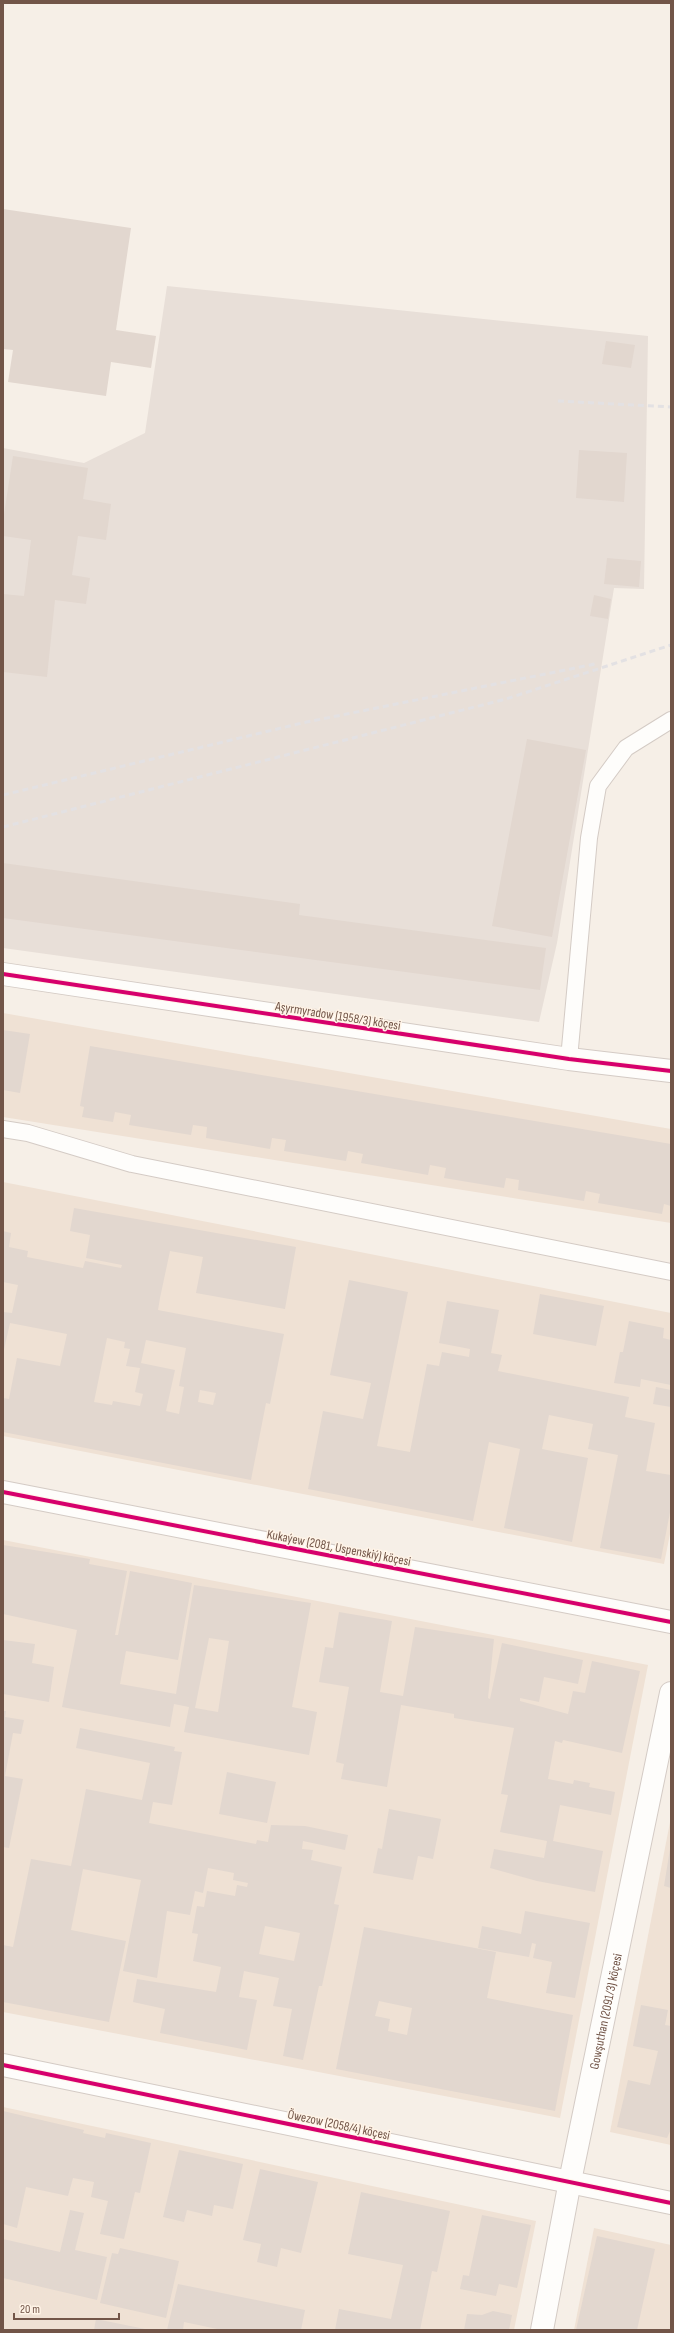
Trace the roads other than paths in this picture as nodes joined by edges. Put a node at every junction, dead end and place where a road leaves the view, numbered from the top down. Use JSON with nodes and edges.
{"nodes":[{"id":1,"x":671,"y":720,"type":"edge"},
{"id":2,"x":3,"y":974,"type":"edge"},
{"id":3,"x":569,"y":1059,"type":"junction"},
{"id":4,"x":671,"y":1072,"type":"edge"},
{"id":5,"x":3,"y":1129,"type":"edge"},
{"id":6,"x":671,"y":1272,"type":"edge"},
{"id":7,"x":3,"y":1492,"type":"edge"},
{"id":8,"x":671,"y":1622,"type":"edge"},
{"id":9,"x":671,"y":1693,"type":"edge"},
{"id":10,"x":3,"y":2065,"type":"edge"},
{"id":11,"x":570,"y":2181,"type":"junction"},
{"id":12,"x":671,"y":2203,"type":"edge"},
{"id":13,"x":542,"y":2330,"type":"edge"}],
"edges":[{"from":1,"to":3,"type":"lane"},
{"from":2,"to":3,"type":"street","name":"Aşyrmyradow (1958/3) köçesi"},
{"from":3,"to":4,"type":"street","name":"Aşyrmyradow (1958/3) köçesi"},
{"from":5,"to":6,"type":"lane"},
{"from":7,"to":8,"type":"street","name":"Kukaýew (2081, Uspenskiý) köçesi"},
{"from":9,"to":11,"type":"street","name":"Gowşuthan (2091/3) köçesi"},
{"from":10,"to":11,"type":"street","name":"Öwezow (2058/4) köçesi"},
{"from":11,"to":12,"type":"street","name":"Öwezow (2058/4) köçesi"},
{"from":11,"to":13,"type":"street","name":"Gowşuthan (2091/3) köçesi"}]}
